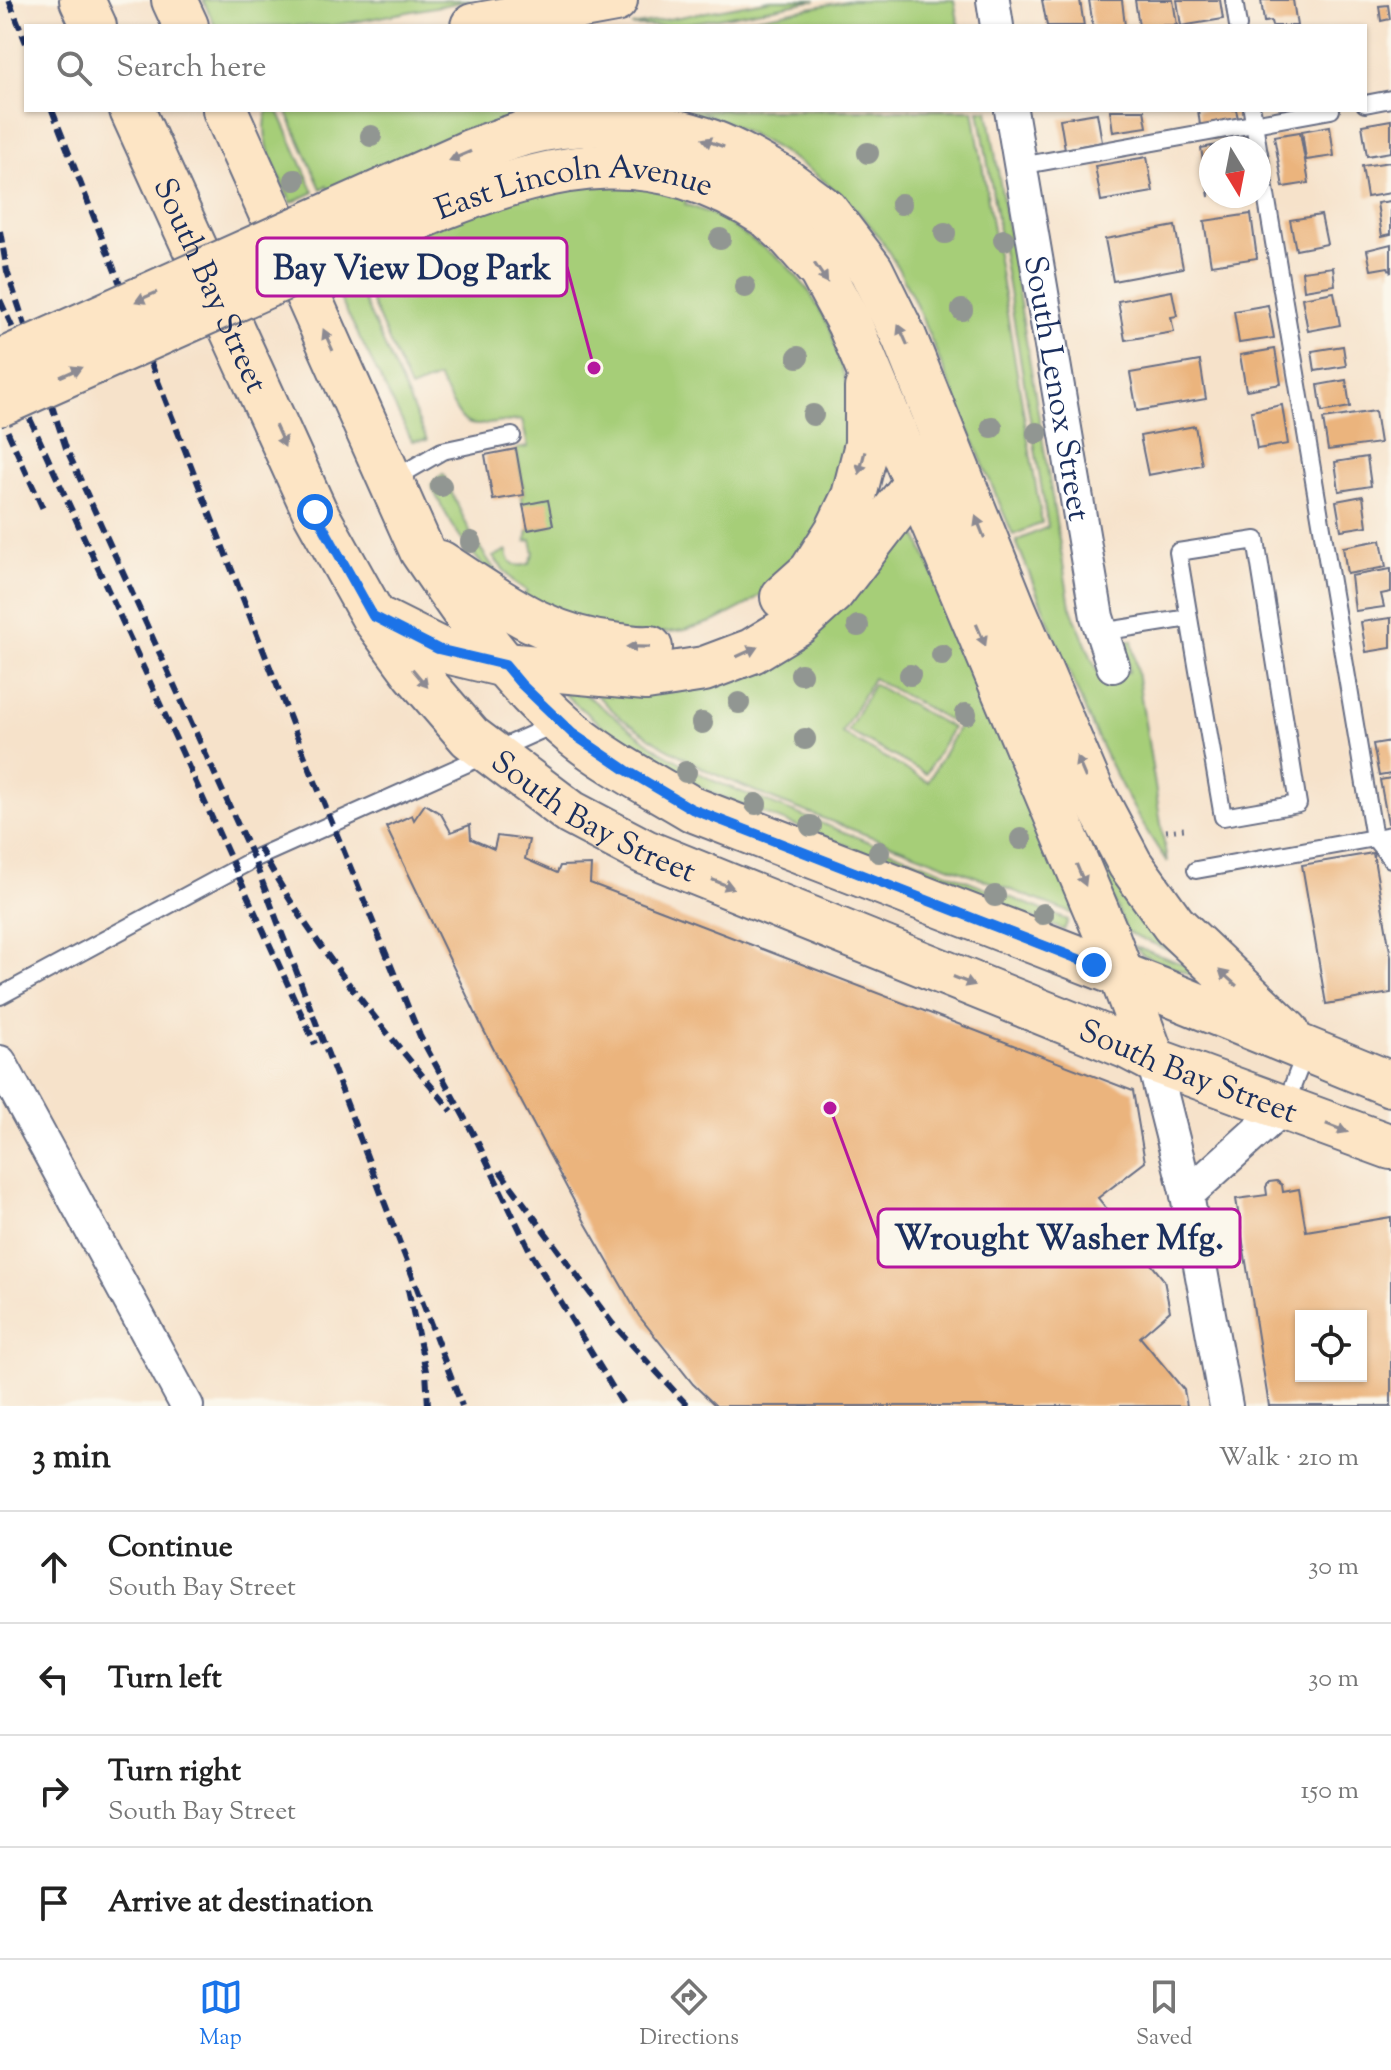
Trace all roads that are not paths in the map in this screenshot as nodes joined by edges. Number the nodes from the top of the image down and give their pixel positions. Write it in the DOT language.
graph roads {
  1 [pos="82,0"];
  2 [pos="174,0"];
  3 [pos="615,0"];
  4 [pos="993,0"];
  5 [pos="1234,0"];
  6 [pos="570,4"];
  7 [pos="93,24"];
  8 [pos="185,24"];
  9 [pos="482,24"];
  10 [pos="997,24"];
  11 [pos="1238,24"];
  12 [pos="1391,99"];
  13 [pos="1367,104"];
  14 [pos="133,112"];
  15 [pos="226,112"];
  16 [pos="1011,112"];
  17 [pos="1309,112"];
  18 [pos="1253,117"];
  19 [pos="1020,166"];
  20 [pos="775,198"];
  21 [pos="1269,208"];
  22 [pos="863,357"];
  23 [pos="0,362"];
  24 [pos="0,404"];
  25 [pos="932,408"];
  26 [pos="512,436"];
  27 [pos="391,480"];
  28 [pos="917,482"];
  29 [pos="422,551"];
  30 [pos="373,616"];
  31 [pos="1189,618"];
  32 [pos="1101,632"];
  33 [pos="505,665"];
  34 [pos="1113,666"];
  35 [pos="560,721"];
  36 [pos="489,752"];
  37 [pos="1383,837"];
  38 [pos="1391,859"];
  39 [pos="1196,870"];
  40 [pos="1123,976"];
  41 [pos="0,996"];
  42 [pos="1306,1050"];
  43 [pos="1153,1060"];
  44 [pos="0,1062"];
  45 [pos="1391,1084"];
  46 [pos="1284,1107"];
  47 [pos="1391,1147"];
  48 [pos="1187,1195"];
  49 [pos="187,1406"];
  50 [pos="1226,1406"];
  1 -- 7 [label="main road"];
  2 -- 8 [label="main road"];
  3 -- 6 [label="main road"];
  4 -- 10 [label="street"];
  5 -- 11 [label="lane"];
  6 -- 9 [label="main road"];
  12 -- 13 [label="lane"];
  14 -- 30 [label="main road, South Bay Street, one-way"];
  27 -- 15 [label="main road, South Bay Street, one-way"];
  16 -- 19 [label="street, South Lenox Street"];
  17 -- 18 [label="lane"];
  18 -- 19 [label="lane"];
  19 -- 32 [label="street, South Lenox Street"];
  20 -- 22 [label="main road, East Lincoln Avenue, one-way"];
  20 -- 23 [label="main road, East Lincoln Avenue, one-way, bridge"];
  24 -- 20 [label="main road, East Lincoln Avenue, one-way, bridge"];
  25 -- 20 [label="main road, East Lincoln Avenue, one-way"];
  21 -- 37 [label="lane"];
  22 -- 28 [label="main road, East Lincoln Avenue"];
  22 -- 29 [label="main road, one-way"];
  25 -- 28 [label="main road"];
  42 -- 25 [label="main road, East Lincoln Avenue, one-way"];
  26 -- 27 [label="lane"];
  27 -- 29 [label="main road, South Bay Street"];
  33 -- 28 [label="main road, one-way"];
  28 -- 40 [label="main road, East Lincoln Avenue, one-way"];
  29 -- 33 [label="main road, South Bay Street"];
  30 -- 33 [label="main road"];
  30 -- 36 [label="main road, South Bay Street, one-way"];
  31 -- 31 [label="lane"];
  31 -- 32 [label="lane"];
  32 -- 34 [label="street, South Lenox Street"];
  33 -- 35 [label="main road, South Bay Street"];
  35 -- 36 [label="lane"];
  35 -- 40 [label="main road, South Bay Street"];
  36 -- 41 [label="lane"];
  36 -- 43 [label="main road, South Bay Street, one-way"];
  37 -- 38 [label="lane"];
  37 -- 39 [label="lane"];
  40 -- 42 [label="main road, South Bay Street"];
  40 -- 43 [label="main road, East Lincoln Avenue"];
  42 -- 45 [label="main road, South Bay Street"];
  42 -- 46 [label="lane"];
  43 -- 46 [label="main road, South Bay Street"];
  43 -- 48 [label="street"];
  44 -- 49 [label="street"];
  46 -- 47 [label="main road, South Bay Street, one-way"];
  46 -- 48 [label="street"];
  48 -- 50 [label="street"];
}
